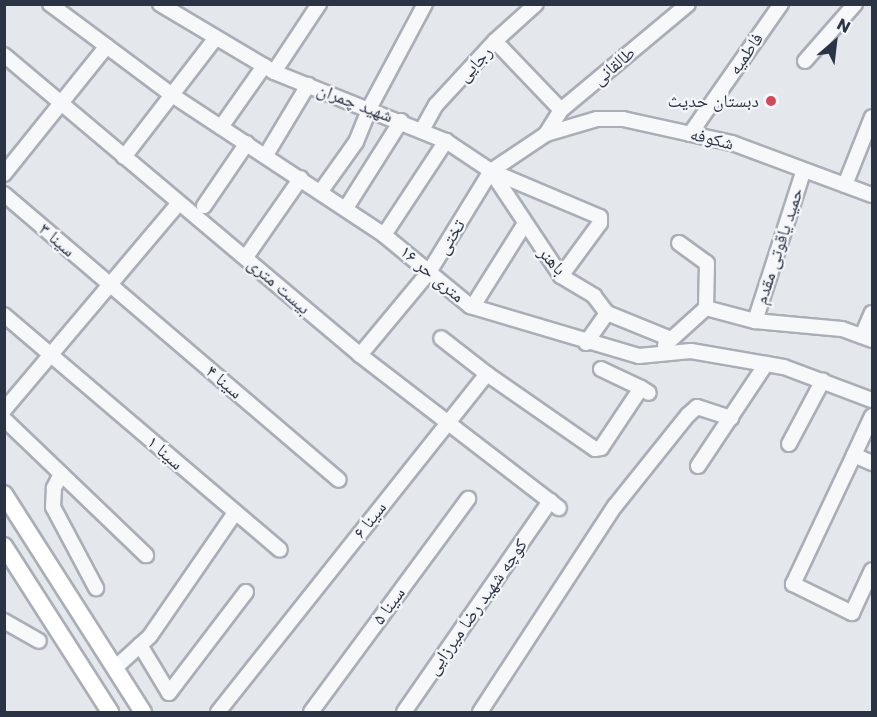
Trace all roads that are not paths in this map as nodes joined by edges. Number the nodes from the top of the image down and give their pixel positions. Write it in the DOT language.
graph roads {
  1 [pos="51,4"];
  2 [pos="160,4"];
  3 [pos="319,4"];
  4 [pos="425,4"];
  5 [pos="536,4"];
  6 [pos="688,4"];
  7 [pos="781,4"];
  8 [pos="855,4"];
  9 [pos="179,10"];
  10 [pos="214,40"];
  11 [pos="495,41"];
  12 [pos="107,46"];
  13 [pos="4,56"];
  14 [pos="805,61"];
  15 [pos="269,69"];
  16 [pos="308,86"];
  17 [pos="172,95"];
  18 [pos="62,104"];
  19 [pos="370,107"];
  20 [pos="561,110"];
  21 [pos="873,117"];
  22 [pos="401,121"];
  23 [pos="221,127"];
  24 [pos="422,130"];
  25 [pos="546,134"];
  26 [pos="690,134"];
  27 [pos="446,141"];
  28 [pos="247,143"];
  29 [pos="266,155"];
  30 [pos="124,157"];
  31 [pos="491,171"];
  32 [pos="803,172"];
  33 [pos="4,174"];
  34 [pos="301,178"];
  35 [pos="845,185"];
  36 [pos="321,191"];
  37 [pos="4,194"];
  38 [pos="873,195"];
  39 [pos="179,203"];
  40 [pos="204,206"];
  41 [pos="346,208"];
  42 [pos="524,225"];
  43 [pos="384,235"];
  44 [pos="679,243"];
  45 [pos="246,257"];
  46 [pos="429,272"];
  47 [pos="561,276"];
  48 [pos="110,285"];
  49 [pos="472,306"];
  50 [pos="706,308"];
  51 [pos="607,313"];
  52 [pos="873,313"];
  53 [pos="4,315"];
  54 [pos="755,321"];
  55 [pos="441,338"];
  56 [pos="867,338"];
  57 [pos="671,339"];
  58 [pos="586,342"];
  59 [pos="51,355"];
  60 [pos="360,355"];
  61 [pos="654,355"];
  62 [pos="766,364"];
  63 [pos="601,369"];
  64 [pos="487,374"];
  65 [pos="823,380"];
  66 [pos="873,400"];
  67 [pos="4,410"];
  68 [pos="873,416"];
  69 [pos="731,418"];
  70 [pos="4,419"];
  71 [pos="447,422"];
  72 [pos="789,444"];
  73 [pos="854,455"];
  74 [pos="873,464"];
  75 [pos="698,466"];
  76 [pos="61,474"];
  77 [pos="339,480"];
  78 [pos="4,494"];
  79 [pos="468,499"];
  80 [pos="555,505"];
  81 [pos="235,513"];
  82 [pos="4,546"];
  83 [pos="280,550"];
  84 [pos="146,555"];
  85 [pos="873,570"];
  86 [pos="96,588"];
  87 [pos="246,592"];
  88 [pos="867,594"];
  89 [pos="4,621"];
  90 [pos="39,641"];
  91 [pos="140,645"];
  92 [pos="115,668"];
  93 [pos="110,712"];
  94 [pos="143,712"];
  95 [pos="218,712"];
  96 [pos="311,712"];
  97 [pos="404,712"];
  98 [pos="480,712"];
  1 -- 12 [label="street, ۱۶ متری حر"];
  2 -- 9 [label="street, شهید چمران"];
  3 -- 15 [label="street"];
  4 -- 19 [label="street"];
  5 -- 11 [label="street, رجایی"];
  6 -- 20 [label="street, طالقانی"];
  7 -- 26 [label="street, فاطمیه"];
  8 -- 14 [label="street"];
  9 -- 10 [label="street, شهید چمران"];
  10 -- 15 [label="street, شهید چمران"];
  10 -- 17 [label="street"];
  11 -- 20 [label="street"];
  11 -- 24 [label="street, رجایی"];
  12 -- 17 [label="street, ۱۶ متری حر"];
  12 -- 18 [label="street"];
  13 -- 18 [label="street, بیست متری"];
  15 -- 16 [label="street, شهید چمران"];
  15 -- 23 [label="street"];
  16 -- 19 [label="street, شهید چمران"];
  16 -- 29 [label="street"];
  17 -- 23 [label="street, ۱۶ متری حر"];
  17 -- 30 [label="street"];
  18 -- 30 [label="street, بیست متری"];
  18 -- 33 [label="street"];
  19 -- 22 [label="street, شهید چمران"];
  19 -- 36 [label="street"];
  20 -- 25 [label="street, طالقانی"];
  21 -- 35 [label="street"];
  22 -- 24 [label="street, شهید چمران"];
  22 -- 41 [label="street"];
  23 -- 28 [label="street, ۱۶ متری حر"];
  24 -- 27 [label="street, شهید چمران"];
  25 -- 26 [label="street, شکوفه"];
  25 -- 31 [label="street"];
  26 -- 32 [label="street, شکوفه"];
  27 -- 31 [label="street, شهید چمران"];
  27 -- 43 [label="street"];
  28 -- 29 [label="street, ۱۶ متری حر"];
  28 -- 40 [label="street"];
  29 -- 34 [label="street, ۱۶ متری حر"];
  30 -- 39 [label="street, بیست متری"];
  31 -- 42 [label="street, باهنر"];
  31 -- 46 [label="street, تختی"];
  31 -- 47 [label="street"];
  32 -- 35 [label="street, شکوفه"];
  32 -- 54 [label="street, حمید یاقوتی مقدم"];
  34 -- 36 [label="street, ۱۶ متری حر"];
  34 -- 45 [label="street"];
  35 -- 38 [label="street, شکوفه"];
  36 -- 41 [label="street, ۱۶ متری حر"];
  37 -- 48 [label="street, سینا ۳"];
  39 -- 45 [label="street, بیست متری"];
  39 -- 48 [label="street"];
  41 -- 43 [label="street, ۱۶ متری حر"];
  42 -- 47 [label="street, باهنر"];
  42 -- 49 [label="street"];
  43 -- 46 [label="street, ۱۶ متری حر"];
  44 -- 50 [label="street"];
  45 -- 60 [label="street, بیست متری"];
  46 -- 49 [label="street, ۱۶ متری حر"];
  46 -- 60 [label="street, تختی"];
  47 -- 51 [label="street, باهنر"];
  48 -- 59 [label="street"];
  48 -- 77 [label="street, سینا ۴"];
  49 -- 58 [label="street, ۱۶ متری حر"];
  50 -- 54 [label="street"];
  50 -- 57 [label="street"];
  51 -- 57 [label="street, باهنر"];
  51 -- 58 [label="street"];
  52 -- 56 [label="street"];
  53 -- 59 [label="street, ۱ سینا"];
  54 -- 56 [label="street"];
  55 -- 64 [label="street"];
  57 -- 61 [label="street"];
  58 -- 61 [label="street, ۱۶ متری حر"];
  59 -- 67 [label="street"];
  59 -- 81 [label="street, ۱ سینا"];
  60 -- 71 [label="street, بیست متری"];
  61 -- 62 [label="street, ۱۶ متری حر"];
  62 -- 65 [label="street, ۱۶ متری حر"];
  62 -- 69 [label="street"];
  63 -- 64 [label="street"];
  64 -- 71 [label="street, سینا ۶"];
  65 -- 66 [label="street, ۱۶ متری حر"];
  65 -- 72 [label="street"];
  68 -- 73 [label="street"];
  69 -- 75 [label="street"];
  69 -- 98 [label="street"];
  70 -- 76 [label="street"];
  71 -- 80 [label="street, بیست متری"];
  71 -- 95 [label="street, سینا ۶"];
  73 -- 74 [label="street"];
  73 -- 88 [label="street"];
  76 -- 84 [label="street"];
  76 -- 86 [label="street"];
  78 -- 92 [label="main road"];
  79 -- 96 [label="street, سینا ۵"];
  80 -- 97 [label="street, کوچه شهید رضا میرزایی"];
  81 -- 83 [label="street, ۱ سینا"];
  81 -- 91 [label="street"];
  82 -- 93 [label="main road"];
  85 -- 88 [label="street"];
  87 -- 91 [label="street"];
  89 -- 90 [label="street"];
  91 -- 92 [label="street"];
  92 -- 94 [label="main road"];
}
